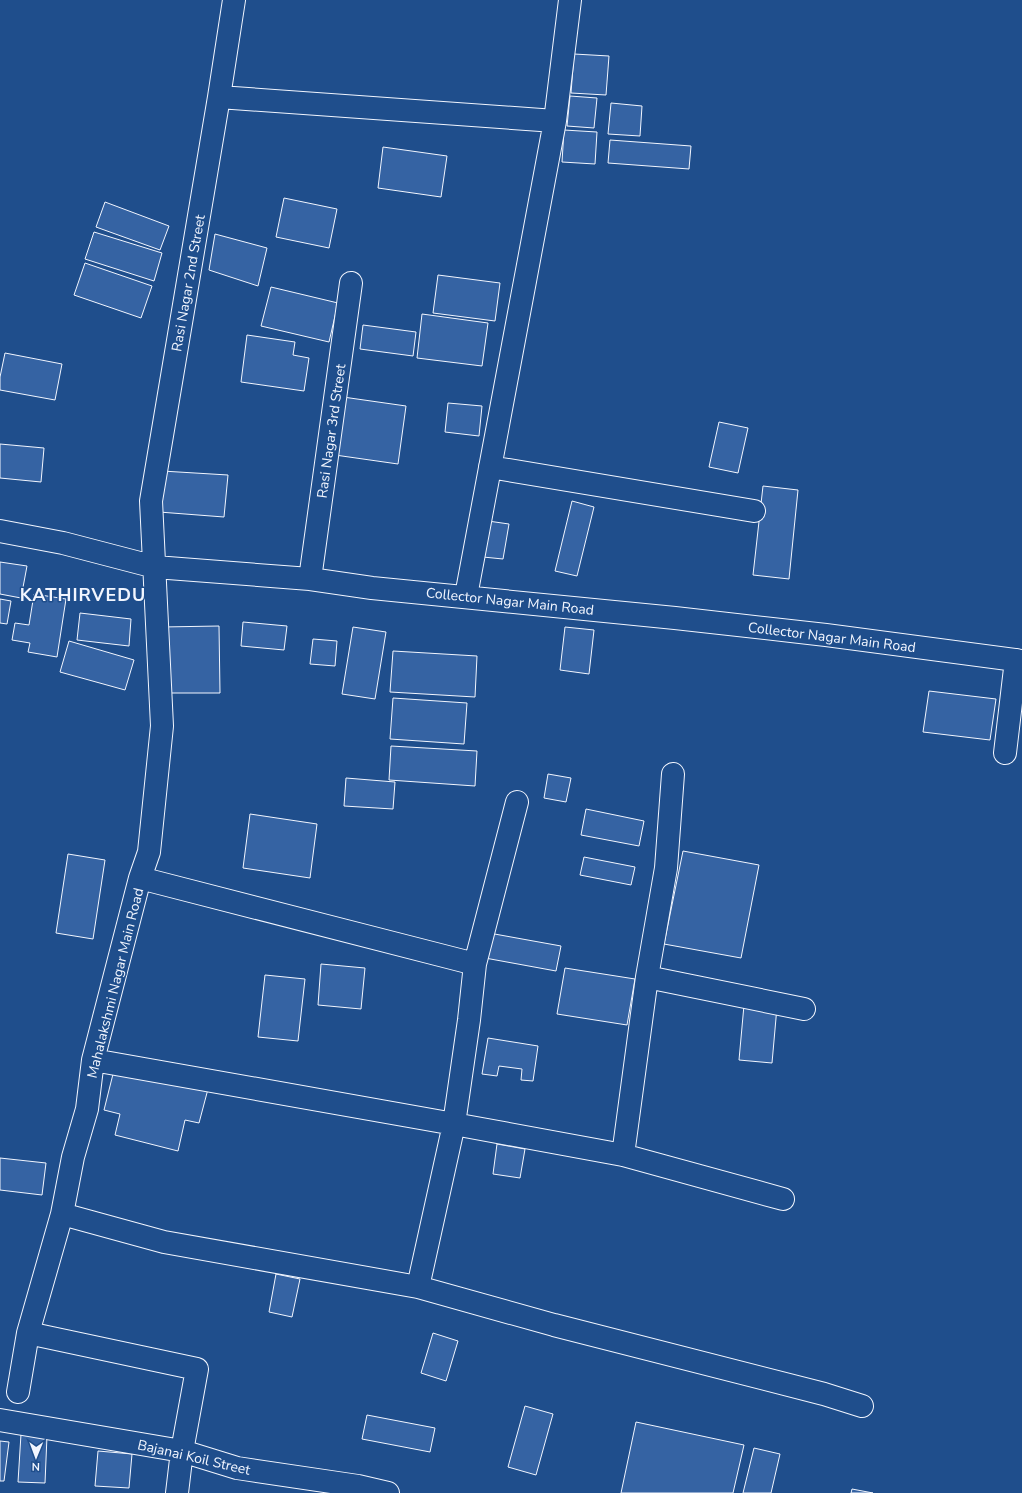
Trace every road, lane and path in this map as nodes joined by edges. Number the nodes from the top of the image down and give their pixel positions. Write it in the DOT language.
graph roads {
  1 [pos="234,0"];
  2 [pos="570,0"];
  3 [pos="219,97"];
  4 [pos="555,121"];
  5 [pos="351,282"];
  6 [pos="490,467"];
  7 [pos="754,511"];
  8 [pos="0,531"];
  9 [pos="154,567"];
  10 [pos="310,579"];
  11 [pos="466,596"];
  12 [pos="1019,661"];
  13 [pos="1005,753"];
  14 [pos="673,774"];
  15 [pos="517,802"];
  16 [pos="140,878"];
  17 [pos="475,964"];
  18 [pos="647,977"];
  19 [pos="804,1009"];
  20 [pos="93,1060"];
  21 [pos="454,1124"];
  22 [pos="623,1156"];
  23 [pos="784,1199"];
  24 [pos="62,1214"];
  25 [pos="418,1287"];
  26 [pos="28,1333"];
  27 [pos="18,1392"];
  28 [pos="862,1406"];
  29 [pos="0,1420"];
  30 [pos="182,1451"];
  31 [pos="357,1490"];
  32 [pos="177,1493"];
  33 [pos="388,1493"];
  1 -- 3 [label="street, Rasi Nagar 2nd Street"];
  2 -- 4 [label="street"];
  3 -- 4 [label="street"];
  3 -- 9 [label="street, Rasi Nagar 2nd Street"];
  4 -- 6 [label="street"];
  5 -- 10 [label="street, Rasi Nagar 3rd Street"];
  6 -- 7 [label="street"];
  6 -- 11 [label="street"];
  8 -- 9 [label="street, Collector Nagar Main Road"];
  9 -- 10 [label="street, Collector Nagar Main Road"];
  9 -- 16 [label="street, Mahalakshmi Nagar Main Road"];
  10 -- 11 [label="street, Collector Nagar Main Road"];
  11 -- 12 [label="street, Collector Nagar Main Road"];
  12 -- 13 [label="street"];
  14 -- 18 [label="street"];
  15 -- 17 [label="street"];
  16 -- 17 [label="street"];
  16 -- 20 [label="street, Mahalakshmi Nagar Main Road"];
  17 -- 21 [label="street"];
  18 -- 19 [label="street"];
  18 -- 22 [label="street"];
  20 -- 21 [label="street"];
  20 -- 24 [label="street, Mahalakshmi Nagar Main Road"];
  21 -- 22 [label="street"];
  21 -- 25 [label="street"];
  22 -- 23 [label="street"];
  24 -- 25 [label="street"];
  24 -- 26 [label="street, Mahalakshmi Nagar Main Road"];
  25 -- 28 [label="street"];
  26 -- 27 [label="street, Mahalakshmi Nagar Main Road"];
  26 -- 30 [label="street"];
  29 -- 30 [label="street, Bajanai Koil Street"];
  30 -- 31 [label="street, Bajanai Koil Street"];
  30 -- 32 [label="street"];
  31 -- 33 [label="street, Bajanai Koil Street"];
}
